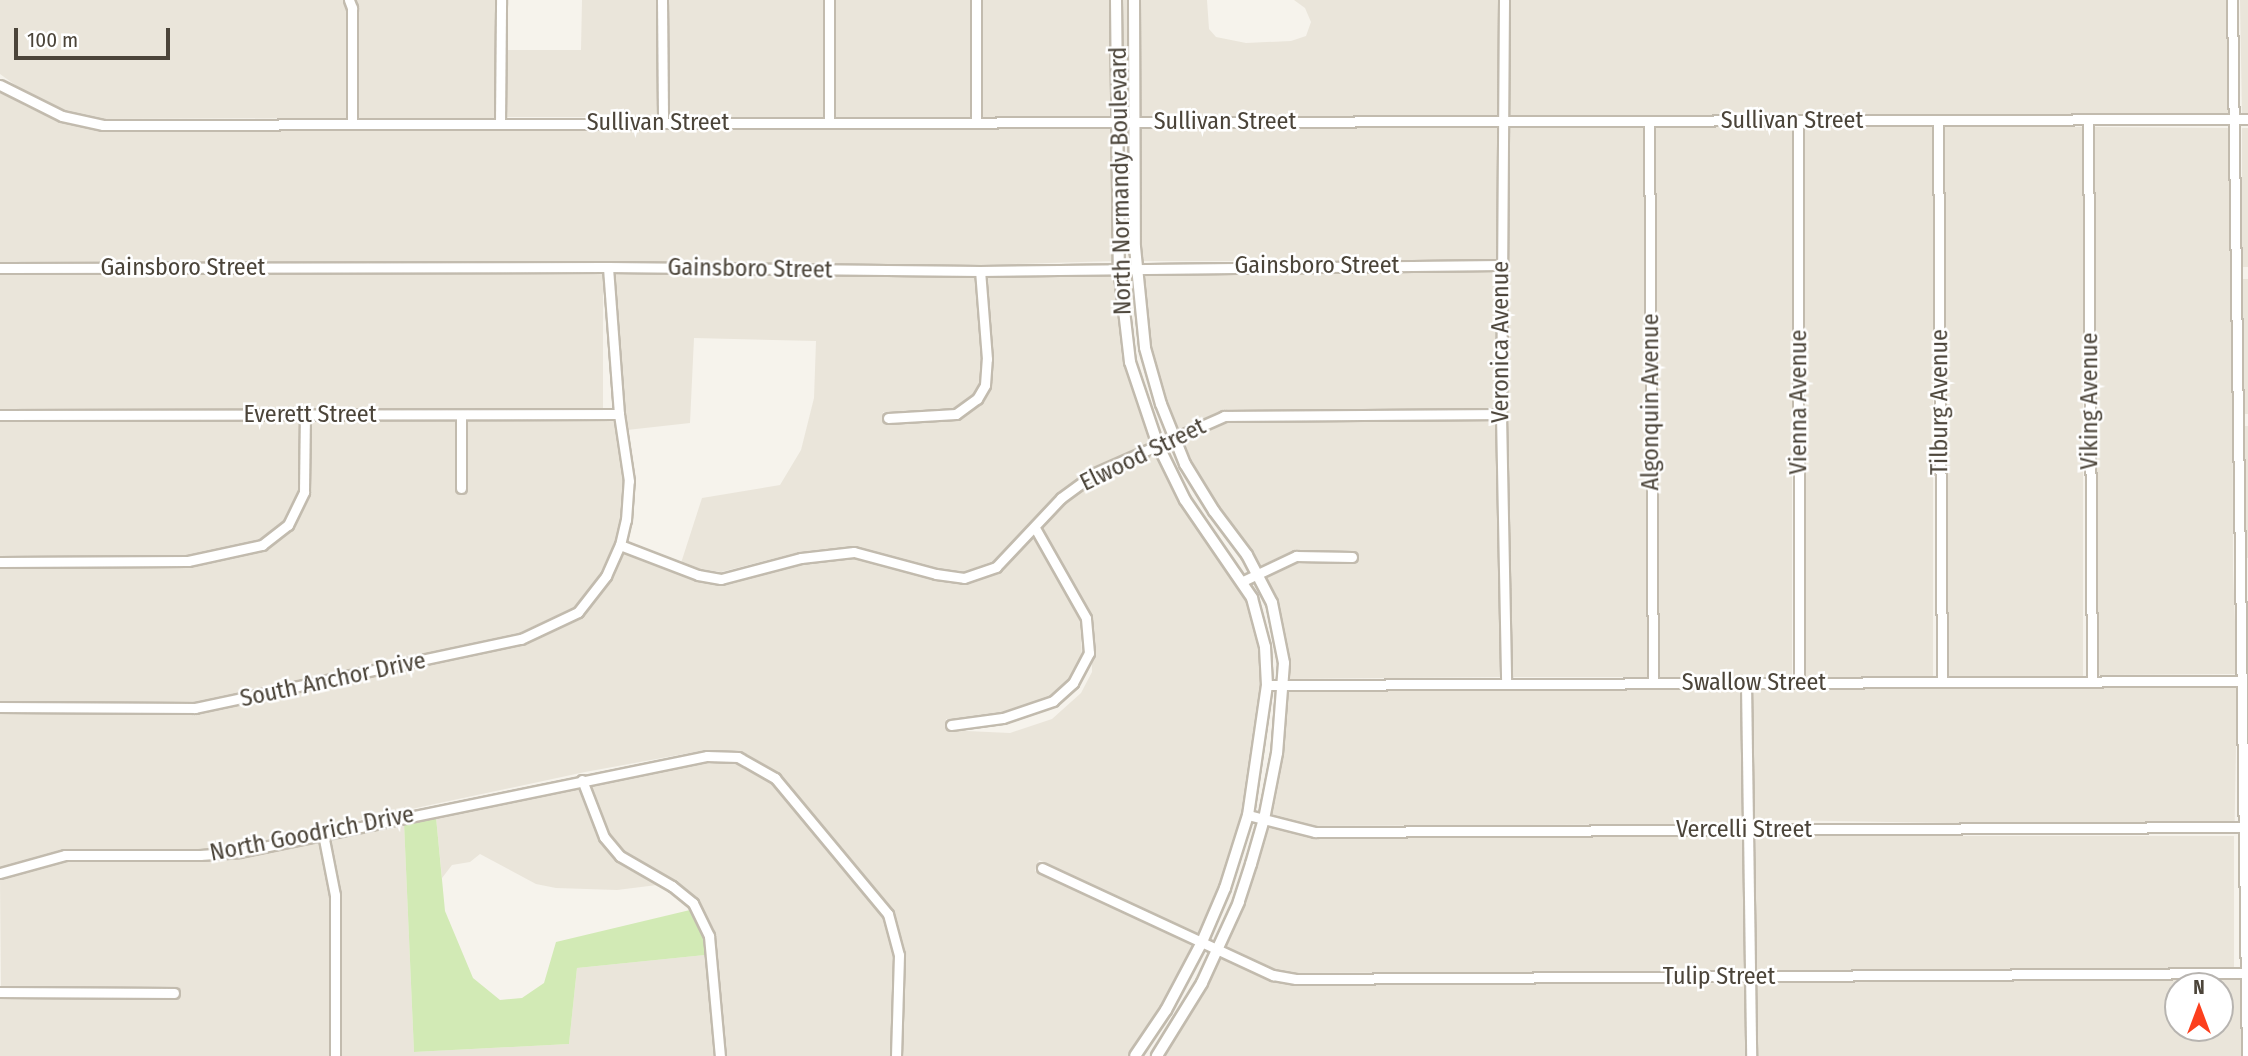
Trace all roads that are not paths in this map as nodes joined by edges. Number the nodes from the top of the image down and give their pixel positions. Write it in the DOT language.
graph roads {
  1 [pos="349,0"];
  2 [pos="501,0"];
  3 [pos="662,0"];
  4 [pos="829,0"];
  5 [pos="976,0"];
  6 [pos="1116,0"];
  7 [pos="1134,0"];
  8 [pos="1504,0"];
  9 [pos="2232,0"];
  10 [pos="0,85"];
  11 [pos="2248,118"];
  12 [pos="2234,119"];
  13 [pos="1798,121"];
  14 [pos="1938,121"];
  15 [pos="2088,121"];
  16 [pos="1118,122"];
  17 [pos="1135,122"];
  18 [pos="1503,122"];
  19 [pos="1649,122"];
  20 [pos="500,123"];
  21 [pos="663,123"];
  22 [pos="829,123"];
  23 [pos="976,123"];
  24 [pos="352,124"];
  25 [pos="1501,265"];
  26 [pos="1119,267"];
  27 [pos="1136,267"];
  28 [pos="0,268"];
  29 [pos="608,268"];
  30 [pos="980,271"];
  31 [pos="2237,273"];
  32 [pos="2248,273"];
  33 [pos="619,414"];
  34 [pos="1501,414"];
  35 [pos="0,415"];
  36 [pos="305,415"];
  37 [pos="461,415"];
  38 [pos="888,418"];
  39 [pos="2243,420"];
  40 [pos="1173,438"];
  41 [pos="1158,445"];
  42 [pos="461,488"];
  43 [pos="1035,528"];
  44 [pos="620,545"];
  45 [pos="2244,556"];
  46 [pos="1352,557"];
  47 [pos="0,562"];
  48 [pos="1257,574"];
  49 [pos="1243,581"];
  50 [pos="2242,681"];
  51 [pos="1746,682"];
  52 [pos="1799,682"];
  53 [pos="1942,682"];
  54 [pos="2092,682"];
  55 [pos="1506,683"];
  56 [pos="1653,683"];
  57 [pos="1267,685"];
  58 [pos="1284,685"];
  59 [pos="0,707"];
  60 [pos="951,725"];
  61 [pos="582,780"];
  62 [pos="1248,816"];
  63 [pos="1264,820"];
  64 [pos="2243,827"];
  65 [pos="1751,830"];
  66 [pos="323,834"];
  67 [pos="1042,868"];
  68 [pos="0,873"];
  69 [pos="1202,942"];
  70 [pos="1218,949"];
  71 [pos="2245,973"];
  72 [pos="1750,976"];
  73 [pos="0,992"];
  74 [pos="174,993"];
  75 [pos="335,1056"];
  76 [pos="720,1056"];
  77 [pos="895,1056"];
  78 [pos="1135,1056"];
  79 [pos="1157,1056"];
  80 [pos="1751,1056"];
  81 [pos="2247,1056"];
  1 -- 24 [label="street"];
  2 -- 20 [label="street"];
  3 -- 21 [label="street"];
  4 -- 22 [label="street"];
  5 -- 23 [label="street"];
  6 -- 16 [label="street, North Normandy Boulevard"];
  7 -- 17 [label="street, North Normandy Boulevard"];
  8 -- 18 [label="street, Veronica Avenue"];
  9 -- 12 [label="street"];
  10 -- 24 [label="street, Sullivan Street"];
  11 -- 12 [label="street, Sullivan Street"];
  12 -- 15 [label="street, Sullivan Street"];
  12 -- 31 [label="street"];
  13 -- 14 [label="street, Sullivan Street"];
  13 -- 19 [label="street, Sullivan Street"];
  13 -- 52 [label="street, Vienna Avenue"];
  14 -- 15 [label="street, Sullivan Street"];
  14 -- 53 [label="street, Tilburg Avenue"];
  15 -- 54 [label="street, Viking Avenue"];
  16 -- 17 [label="street, Sullivan Street"];
  16 -- 23 [label="street, Sullivan Street"];
  16 -- 26 [label="street, North Normandy Boulevard"];
  17 -- 18 [label="street, Sullivan Street"];
  17 -- 27 [label="street, North Normandy Boulevard"];
  18 -- 19 [label="street, Sullivan Street"];
  18 -- 25 [label="street, Veronica Avenue"];
  19 -- 56 [label="street, Algonquin Avenue"];
  20 -- 21 [label="street, Sullivan Street"];
  20 -- 24 [label="street, Sullivan Street"];
  21 -- 22 [label="street, Sullivan Street"];
  22 -- 23 [label="street, Sullivan Street"];
  25 -- 27 [label="street, Gainsboro Street"];
  25 -- 34 [label="street, Veronica Avenue"];
  26 -- 27 [label="street, Gainsboro Street"];
  26 -- 30 [label="street, Gainsboro Street"];
  26 -- 41 [label="street, North Normandy Boulevard"];
  27 -- 40 [label="street, North Normandy Boulevard"];
  28 -- 29 [label="street, Gainsboro Street"];
  29 -- 30 [label="street, Gainsboro Street"];
  29 -- 33 [label="street, South Anchor Drive"];
  30 -- 38 [label="street"];
  31 -- 32 [label="street"];
  31 -- 39 [label="street"];
  33 -- 37 [label="street, Everett Street"];
  33 -- 44 [label="street, South Anchor Drive"];
  34 -- 40 [label="street, Elwood Street"];
  34 -- 55 [label="street, Veronica Avenue"];
  35 -- 36 [label="street, Everett Street"];
  36 -- 37 [label="street, Everett Street"];
  36 -- 47 [label="street"];
  37 -- 42 [label="street"];
  39 -- 45 [label="street"];
  40 -- 41 [label="street, Elwood Street"];
  40 -- 48 [label="street, North Normandy Boulevard"];
  41 -- 43 [label="street, Elwood Street"];
  41 -- 49 [label="street, North Normandy Boulevard"];
  43 -- 44 [label="street, Elwood Street"];
  43 -- 60 [label="street"];
  44 -- 59 [label="street, South Anchor Drive"];
  45 -- 50 [label="street"];
  46 -- 48 [label="street"];
  48 -- 49 [label="street"];
  48 -- 58 [label="street, North Normandy Boulevard"];
  49 -- 57 [label="street, North Normandy Boulevard"];
  50 -- 54 [label="street, Swallow Street"];
  50 -- 64 [label="street"];
  51 -- 52 [label="street, Swallow Street"];
  51 -- 56 [label="street, Swallow Street"];
  51 -- 65 [label="street"];
  52 -- 53 [label="street, Swallow Street"];
  53 -- 54 [label="street, Swallow Street"];
  55 -- 56 [label="street, Swallow Street"];
  55 -- 58 [label="street, Swallow Street"];
  57 -- 58 [label="street, Swallow Street"];
  57 -- 62 [label="street, North Normandy Boulevard"];
  58 -- 63 [label="street, North Normandy Boulevard"];
  61 -- 66 [label="street, North Goodrich Drive"];
  61 -- 76 [label="street"];
  61 -- 77 [label="street, North Goodrich Drive"];
  62 -- 63 [label="street, Vercelli Street"];
  62 -- 69 [label="street, North Normandy Boulevard"];
  63 -- 65 [label="street, Vercelli Street"];
  63 -- 70 [label="street, North Normandy Boulevard"];
  64 -- 65 [label="street, Vercelli Street"];
  64 -- 71 [label="street"];
  65 -- 72 [label="street"];
  66 -- 68 [label="street, North Goodrich Drive"];
  66 -- 75 [label="street"];
  67 -- 69 [label="street, Tulip Street"];
  69 -- 70 [label="street, Tulip Street"];
  69 -- 78 [label="street, North Normandy Boulevard"];
  70 -- 72 [label="street, Tulip Street"];
  70 -- 79 [label="street, North Normandy Boulevard"];
  71 -- 72 [label="street, Tulip Street"];
  71 -- 81 [label="street"];
  72 -- 80 [label="street"];
  73 -- 74 [label="street"];
}
